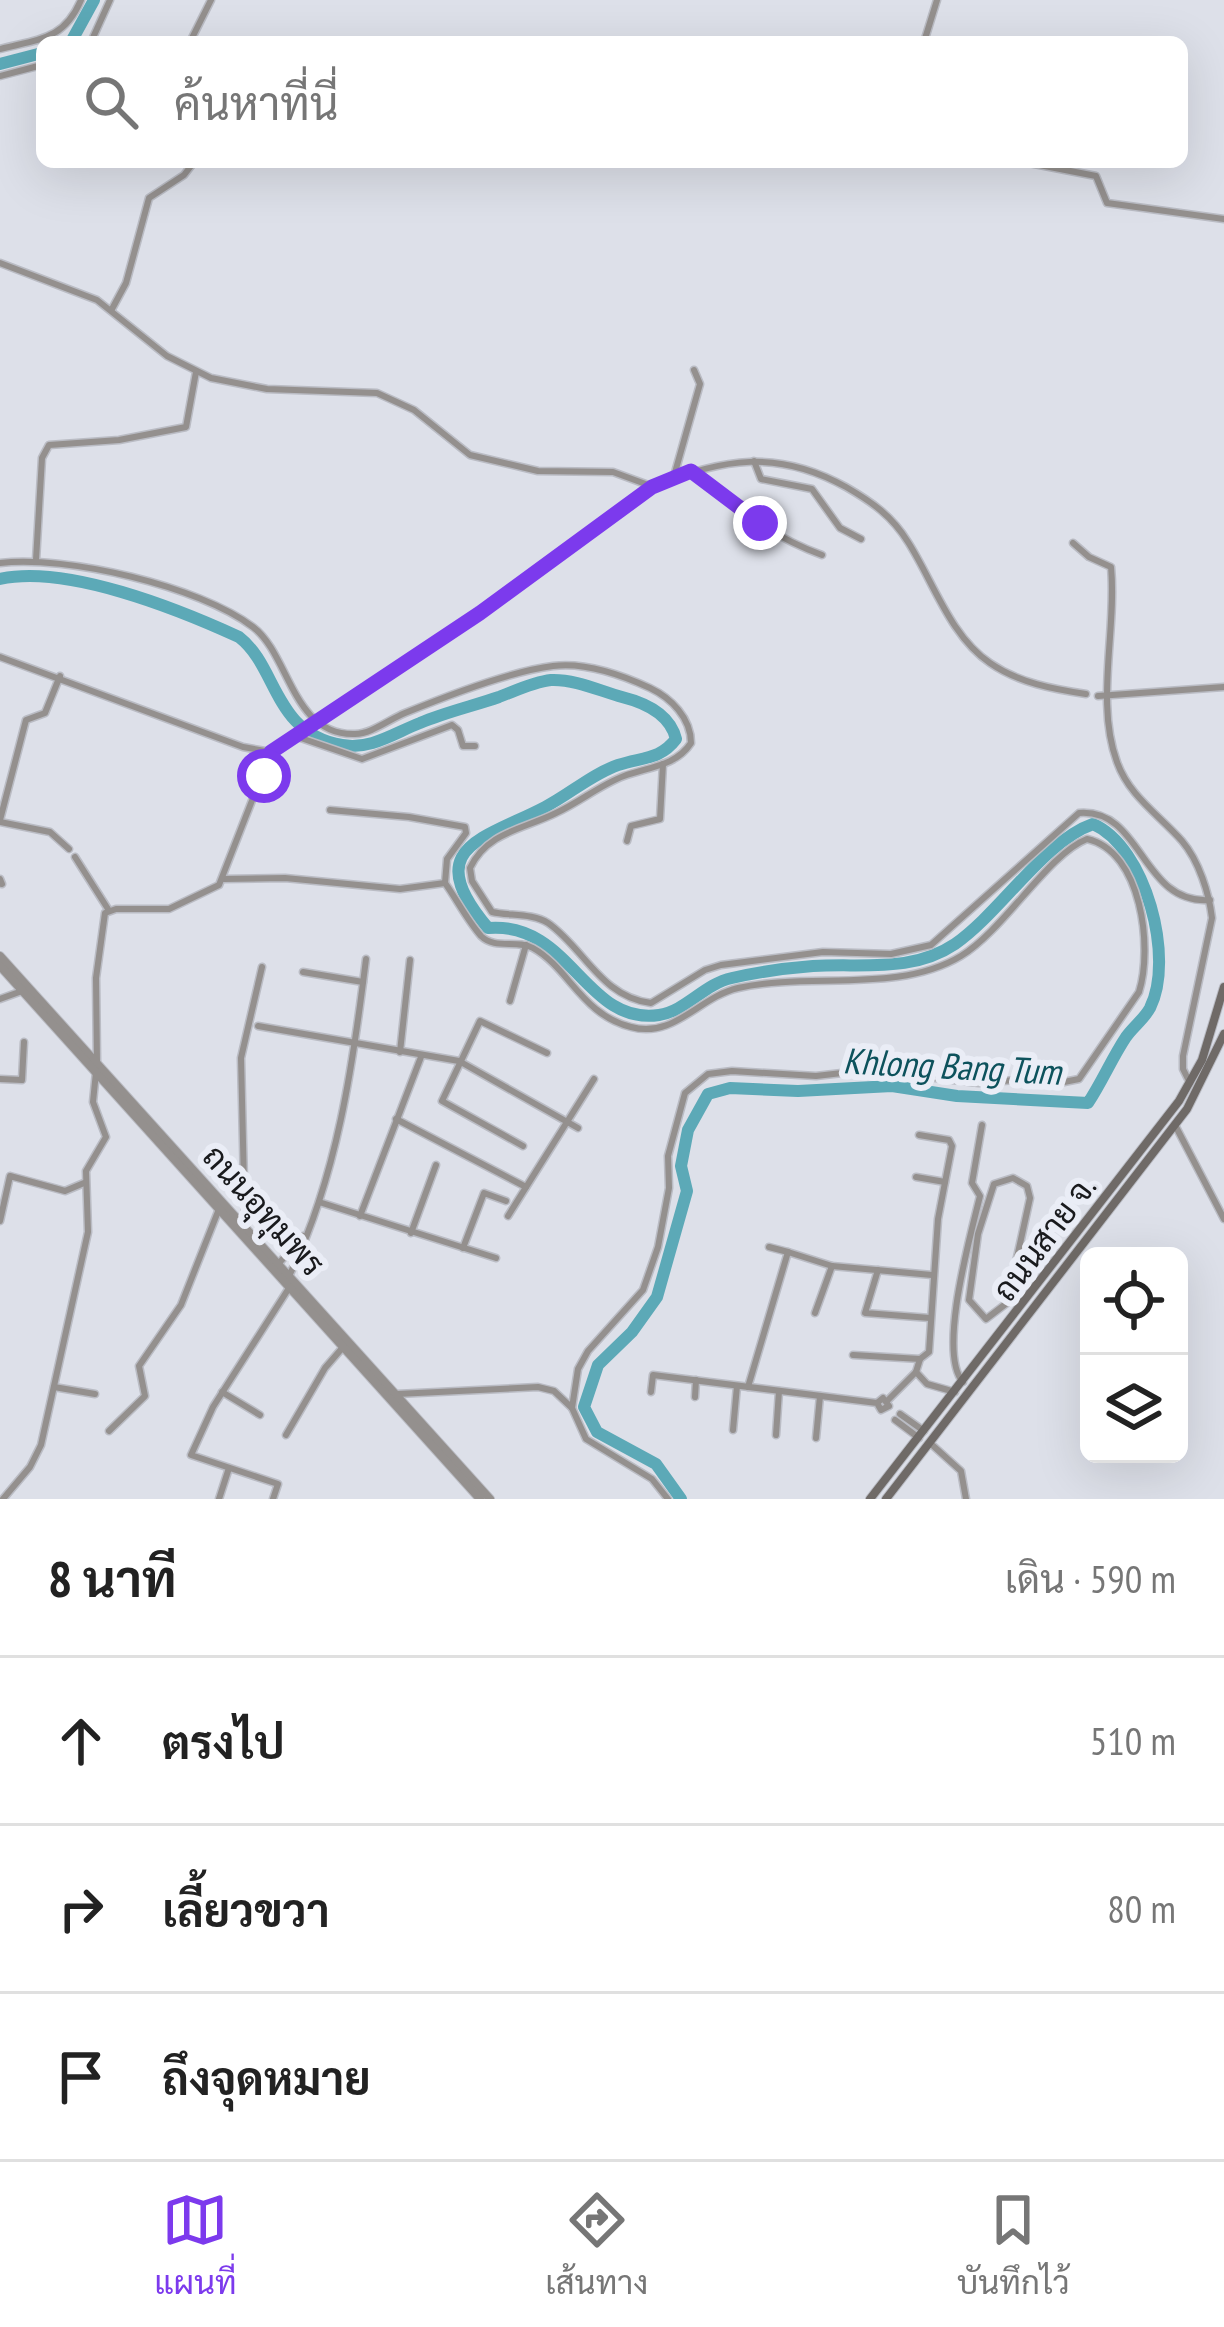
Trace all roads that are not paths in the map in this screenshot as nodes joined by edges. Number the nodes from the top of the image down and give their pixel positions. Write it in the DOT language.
graph roads {
  1 [pos="82,0"];
  2 [pos="110,0"];
  3 [pos="211,0"];
  4 [pos="937,0"];
  5 [pos="44,36"];
  6 [pos="94,36"];
  7 [pos="193,36"];
  8 [pos="926,36"];
  9 [pos="36,38"];
  10 [pos="0,49"];
  11 [pos="36,67"];
  12 [pos="0,76"];
  13 [pos="189,168"];
  14 [pos="1055,168"];
  15 [pos="1224,219"];
  16 [pos="3,266"];
  17 [pos="0,279"];
  18 [pos="112,309"];
  19 [pos="694,370"];
  20 [pos="196,372"];
  21 [pos="754,460"];
  22 [pos="691,471"];
  23 [pos="673,477"];
  24 [pos="652,487"];
  25 [pos="861,539"];
  26 [pos="1073,543"];
  27 [pos="822,555"];
  28 [pos="36,560"];
  29 [pos="0,563"];
  30 [pos="0,657"];
  31 [pos="60,676"];
  32 [pos="1224,687"];
  33 [pos="1086,694"];
  34 [pos="1098,696"];
  35 [pos="1108,697"];
  36 [pos="314,722"];
  37 [pos="297,734"];
  38 [pos="475,746"];
  39 [pos="271,752"];
  40 [pos="663,764"];
  41 [pos="330,810"];
  42 [pos="0,821"];
  43 [pos="627,842"];
  44 [pos="224,879"];
  45 [pos="445,884"];
  46 [pos="1210,900"];
  47 [pos="108,910"];
  48 [pos="526,945"];
  49 [pos="0,956"];
  50 [pos="366,958"];
  51 [pos="410,960"];
  52 [pos="0,966"];
  53 [pos="262,968"];
  54 [pos="303,972"];
  55 [pos="363,982"];
  56 [pos="1224,987"];
  57 [pos="22,991"];
  58 [pos="0,999"];
  59 [pos="510,1001"];
  60 [pos="258,1026"];
  61 [pos="1224,1034"];
  62 [pos="24,1042"];
  63 [pos="356,1045"];
  64 [pos="400,1053"];
  65 [pos="547,1053"];
  66 [pos="421,1057"];
  67 [pos="459,1061"];
  68 [pos="96,1067"];
  69 [pos="0,1078"];
  70 [pos="594,1079"];
  71 [pos="1190,1083"];
  72 [pos="396,1119"];
  73 [pos="567,1122"];
  74 [pos="982,1125"];
  75 [pos="1175,1125"];
  76 [pos="578,1128"];
  77 [pos="920,1135"];
  78 [pos="523,1146"];
  79 [pos="436,1165"];
  80 [pos="916,1177"];
  81 [pos="945,1183"];
  82 [pos="84,1184"];
  83 [pos="526,1187"];
  84 [pos="506,1201"];
  85 [pos="319,1202"];
  86 [pos="219,1209"];
  87 [pos="360,1216"];
  88 [pos="508,1216"];
  89 [pos="1224,1220"];
  90 [pos="0,1221"];
  91 [pos="245,1226"];
  92 [pos="411,1233"];
  93 [pos="305,1234"];
  94 [pos="769,1247"];
  95 [pos="463,1249"];
  96 [pos="788,1252"];
  97 [pos="496,1258"];
  98 [pos="280,1262"];
  99 [pos="832,1266"];
  100 [pos="878,1270"];
  101 [pos="290,1274"];
  102 [pos="932,1275"];
  103 [pos="290,1287"];
  104 [pos="1007,1303"];
  105 [pos="1018,1312"];
  106 [pos="815,1313"];
  107 [pos="931,1318"];
  108 [pos="344,1346"];
  109 [pos="854,1355"];
  110 [pos="920,1359"];
  111 [pos="916,1372"];
  112 [pos="696,1380"];
  113 [pos="963,1382"];
  114 [pos="737,1386"];
  115 [pos="54,1387"];
  116 [pos="748,1387"];
  117 [pos="779,1391"];
  118 [pos="651,1392"];
  119 [pos="955,1392"];
  120 [pos="222,1393"];
  121 [pos="94,1394"];
  122 [pos="396,1394"];
  123 [pos="820,1396"];
  124 [pos="695,1397"];
  125 [pos="572,1408"];
  126 [pos="889,1410"];
  127 [pos="260,1415"];
  128 [pos="733,1430"];
  129 [pos="109,1431"];
  130 [pos="922,1434"];
  131 [pos="286,1435"];
  132 [pos="776,1435"];
  133 [pos="816,1438"];
  134 [pos="930,1443"];
  135 [pos="229,1468"];
  136 [pos="3,1499"];
  137 [pos="219,1499"];
  138 [pos="272,1499"];
  139 [pos="480,1499"];
  140 [pos="490,1499"];
  141 [pos="668,1499"];
  142 [pos="870,1499"];
  143 [pos="886,1499"];
  144 [pos="966,1499"];
  1 -- 5 [label="street"];
  2 -- 6 [label="street"];
  3 -- 7 [label="street"];
  4 -- 8 [label="street"];
  9 -- 10 [label="street"];
  11 -- 12 [label="street"];
  13 -- 18 [label="street"];
  14 -- 15 [label="street"];
  16 -- 17 [label="street"];
  16 -- 18 [label="street"];
  18 -- 20 [label="street"];
  19 -- 23 [label="street"];
  20 -- 24 [label="street"];
  20 -- 28 [label="street"];
  21 -- 22 [label="street"];
  21 -- 25 [label="street"];
  21 -- 33 [label="street"];
  22 -- 23 [label="street"];
  22 -- 27 [label="street"];
  23 -- 24 [label="street"];
  24 -- 36 [label="street"];
  26 -- 35 [label="street"];
  28 -- 29 [label="street"];
  28 -- 36 [label="street"];
  30 -- 31 [label="street"];
  31 -- 39 [label="street"];
  31 -- 42 [label="street"];
  32 -- 35 [label="street"];
  34 -- 35 [label="street"];
  35 -- 46 [label="street"];
  36 -- 37 [label="street"];
  36 -- 40 [label="street"];
  37 -- 38 [label="street"];
  37 -- 39 [label="street"];
  39 -- 44 [label="street"];
  40 -- 43 [label="street"];
  40 -- 46 [label="street"];
  41 -- 45 [label="street"];
  42 -- 47 [label="street"];
  44 -- 45 [label="street"];
  44 -- 47 [label="street"];
  45 -- 48 [label="street"];
  46 -- 71 [label="street"];
  47 -- 68 [label="street"];
  48 -- 59 [label="street"];
  48 -- 125 [label="street"];
  49 -- 68 [label="street, ถนนอุทุมพร"];
  50 -- 55 [label="street"];
  51 -- 64 [label="street"];
  52 -- 57 [label="street, ถนนอุทุมพร"];
  53 -- 91 [label="street"];
  54 -- 55 [label="street"];
  55 -- 63 [label="street"];
  56 -- 71 [label="main road, ถนนสาย จ."];
  57 -- 58 [label="street"];
  57 -- 68 [label="street, ถนนอุทุมพร"];
  60 -- 63 [label="street"];
  61 -- 75 [label="main road, ถนนสาย จ."];
  62 -- 69 [label="street"];
  63 -- 64 [label="street"];
  63 -- 85 [label="street"];
  64 -- 66 [label="street"];
  65 -- 67 [label="street"];
  66 -- 67 [label="street"];
  66 -- 72 [label="street"];
  67 -- 73 [label="street"];
  67 -- 78 [label="street"];
  68 -- 82 [label="street"];
  68 -- 86 [label="street, ถนนอุทุมพร"];
  68 -- 91 [label="street, ถนนอุทุมพร"];
  70 -- 73 [label="street"];
  71 -- 105 [label="main road, ถนนสาย จ."];
  72 -- 83 [label="street"];
  72 -- 87 [label="street"];
  73 -- 76 [label="street"];
  73 -- 83 [label="street"];
  74 -- 113 [label="street"];
  75 -- 89 [label="street"];
  75 -- 134 [label="main road, ถนนสาย จ."];
  77 -- 81 [label="street"];
  79 -- 92 [label="street"];
  80 -- 81 [label="street"];
  81 -- 102 [label="street"];
  82 -- 90 [label="street"];
  82 -- 115 [label="street"];
  83 -- 88 [label="street"];
  84 -- 95 [label="street"];
  85 -- 87 [label="street"];
  85 -- 93 [label="street"];
  86 -- 103 [label="street, ถนนอุทุมพร"];
  86 -- 129 [label="street"];
  87 -- 92 [label="street"];
  91 -- 98 [label="street, ถนนอุทุมพร"];
  92 -- 95 [label="street"];
  93 -- 98 [label="street"];
  93 -- 101 [label="street"];
  94 -- 96 [label="street"];
  95 -- 97 [label="street"];
  96 -- 99 [label="street"];
  96 -- 116 [label="street"];
  98 -- 101 [label="street, ถนนอุทุมพร"];
  99 -- 100 [label="street"];
  99 -- 106 [label="street"];
  100 -- 102 [label="street"];
  100 -- 107 [label="street"];
  101 -- 122 [label="street, ถนนอุทุมพร"];
  102 -- 107 [label="street"];
  103 -- 108 [label="street, ถนนอุทุมพร"];
  103 -- 120 [label="street"];
  104 -- 104 [label="street"];
  104 -- 105 [label="street"];
  105 -- 113 [label="main road, ถนนสาย จ."];
  107 -- 110 [label="street"];
  108 -- 131 [label="street"];
  108 -- 139 [label="street, ถนนอุทุมพร"];
  109 -- 110 [label="street"];
  110 -- 111 [label="street"];
  111 -- 119 [label="street"];
  111 -- 126 [label="street"];
  112 -- 114 [label="street"];
  112 -- 118 [label="street"];
  112 -- 124 [label="street"];
  113 -- 119 [label="main road, ถนนสาย จ."];
  114 -- 116 [label="street"];
  114 -- 128 [label="street"];
  115 -- 121 [label="street"];
  115 -- 136 [label="street"];
  116 -- 117 [label="street"];
  117 -- 123 [label="street"];
  117 -- 132 [label="street"];
  119 -- 130 [label="main road, ถนนสาย จ."];
  120 -- 127 [label="street"];
  120 -- 135 [label="street"];
  122 -- 125 [label="street"];
  122 -- 140 [label="street, ถนนอุทุมพร"];
  123 -- 126 [label="street"];
  123 -- 133 [label="street"];
  125 -- 141 [label="street"];
  126 -- 130 [label="street"];
  130 -- 142 [label="main road, ถนนสาย จ."];
  134 -- 143 [label="main road, ถนนสาย จ."];
  134 -- 144 [label="street"];
  135 -- 137 [label="street"];
  135 -- 138 [label="street"];
}
